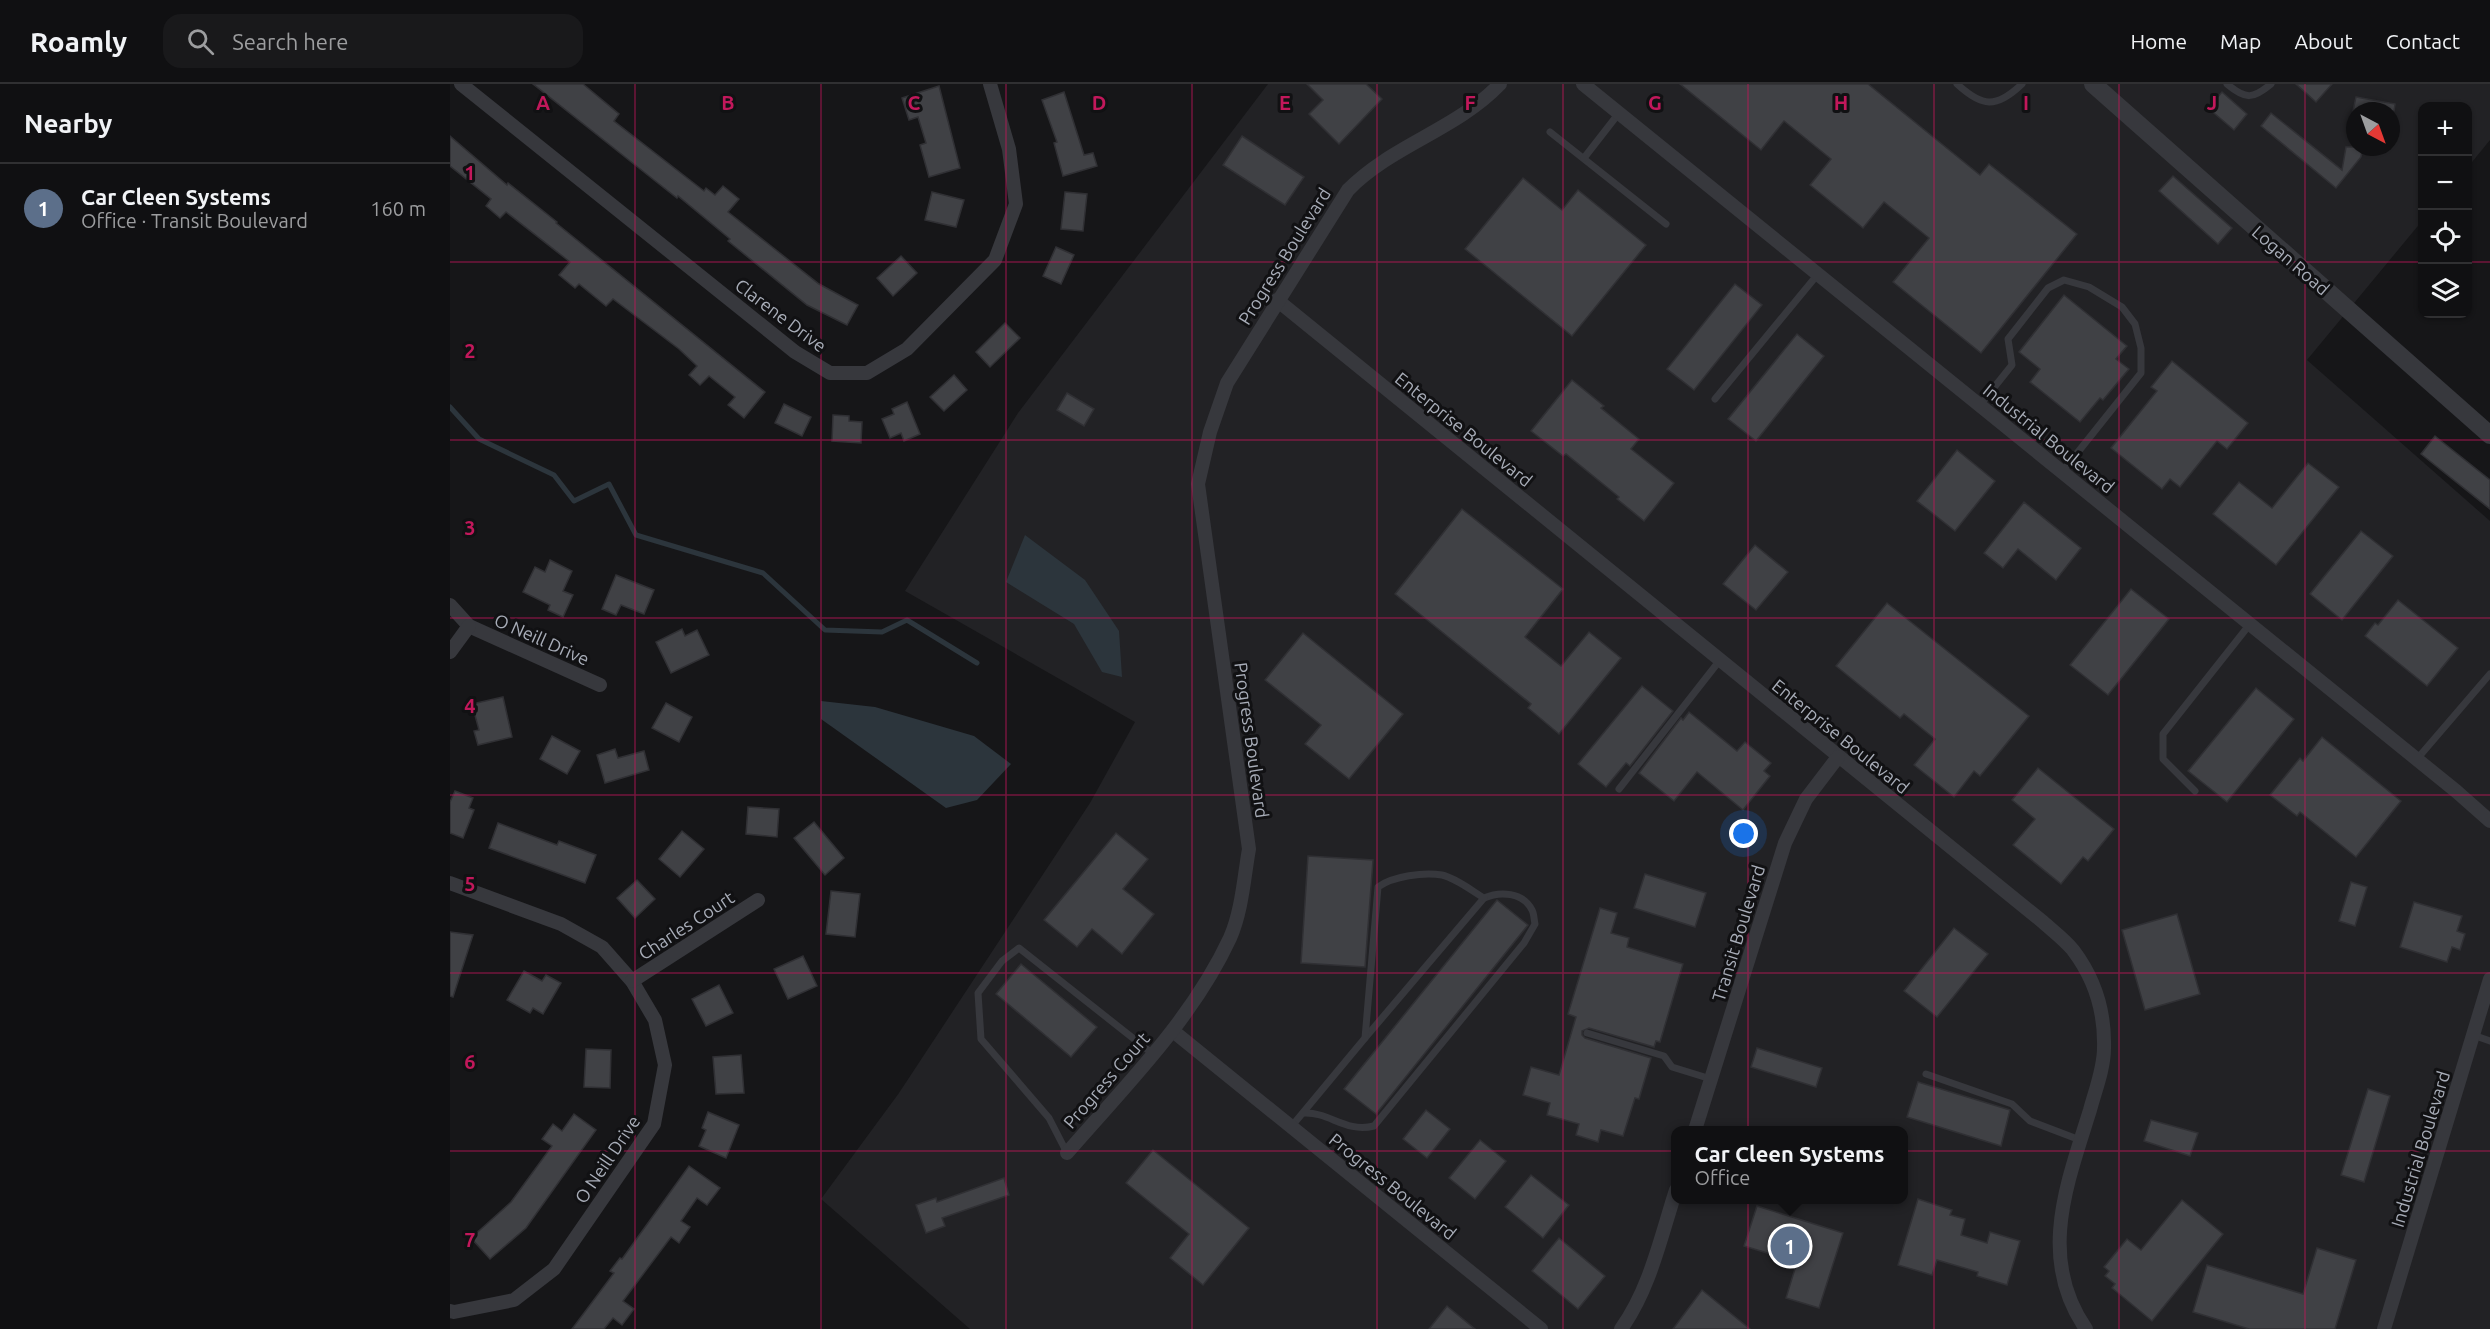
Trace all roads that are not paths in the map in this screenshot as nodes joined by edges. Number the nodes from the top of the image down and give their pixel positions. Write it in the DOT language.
graph roads {
  1 [pos="461,84"];
  2 [pos="990,84"];
  3 [pos="1500,84"];
  4 [pos="1583,84"];
  5 [pos="1957,84"];
  6 [pos="2022,84"];
  7 [pos="2093,84"];
  8 [pos="2227,84"];
  9 [pos="2271,84"];
  10 [pos="1619,113"];
  11 [pos="1550,132"];
  12 [pos="1584,158"];
  13 [pos="1666,224"];
  14 [pos="1818,274"];
  15 [pos="1277,300"];
  16 [pos="1715,399"];
  17 [pos="1980,405"];
  18 [pos="2490,435"];
  19 [pos="2062,472"];
  20 [pos="450,605"];
  21 [pos="2250,624"];
  22 [pos="469,626"];
  23 [pos="450,652"];
  24 [pos="1720,660"];
  25 [pos="2490,674"];
  26 [pos="600,685"];
  27 [pos="1838,757"];
  28 [pos="2417,759"];
  29 [pos="1619,789"];
  30 [pos="2195,791"];
  31 [pos="2490,821"];
  32 [pos="450,883"];
  33 [pos="1484,898"];
  34 [pos="758,900"];
  35 [pos="2490,979"];
  36 [pos="633,981"];
  37 [pos="1173,1031"];
  38 [pos="1587,1033"];
  39 [pos="2473,1035"];
  40 [pos="1365,1038"];
  41 [pos="2490,1041"];
  42 [pos="1153,1054"];
  43 [pos="1926,1074"];
  44 [pos="1711,1079"];
  45 [pos="1304,1113"];
  46 [pos="1697,1126"];
  47 [pos="1292,1127"];
  48 [pos="2080,1140"];
  49 [pos="1067,1153"];
  50 [pos="1672,1204"];
  51 [pos="450,1311"];
  52 [pos="1541,1329"];
  53 [pos="1621,1329"];
  54 [pos="2086,1329"];
  55 [pos="2384,1329"];
  1 -- 2 [label="street, Clarene Drive"];
  3 -- 15 [label="street, Progress Boulevard"];
  4 -- 10 [label="street, Industrial Boulevard"];
  5 -- 6 [label="lane"];
  7 -- 18 [label="street, Logan Road"];
  8 -- 9 [label="lane"];
  10 -- 12 [label="lane"];
  10 -- 14 [label="street, Industrial Boulevard"];
  11 -- 12 [label="lane"];
  12 -- 13 [label="lane"];
  14 -- 16 [label="lane"];
  14 -- 17 [label="street, Industrial Boulevard"];
  15 -- 24 [label="street, Enterprise Boulevard"];
  15 -- 37 [label="street, Progress Boulevard"];
  17 -- 19 [label="street, Industrial Boulevard"];
  17 -- 19 [label="lane"];
  19 -- 21 [label="street, Industrial Boulevard"];
  20 -- 22 [label="street, O Neill Drive"];
  21 -- 28 [label="street, Industrial Boulevard"];
  21 -- 30 [label="lane"];
  22 -- 23 [label="street, O Neill Drive"];
  22 -- 26 [label="street, O Neill Drive"];
  24 -- 27 [label="street, Enterprise Boulevard"];
  24 -- 29 [label="lane"];
  25 -- 28 [label="lane"];
  27 -- 44 [label="street, Transit Boulevard"];
  27 -- 48 [label="street, Enterprise Boulevard"];
  28 -- 31 [label="street, Industrial Boulevard"];
  32 -- 36 [label="street, O Neill Drive"];
  33 -- 40 [label="lane"];
  33 -- 40 [label="lane"];
  33 -- 45 [label="lane"];
  34 -- 36 [label="street, Charles Court"];
  35 -- 39 [label="street, Industrial Boulevard"];
  36 -- 51 [label="street, O Neill Drive"];
  37 -- 42 [label="street, Progress Court"];
  37 -- 47 [label="street, Progress Boulevard"];
  38 -- 44 [label="lane"];
  39 -- 41 [label="lane"];
  39 -- 55 [label="street, Industrial Boulevard"];
  40 -- 45 [label="lane"];
  42 -- 49 [label="street, Progress Court"];
  42 -- 49 [label="lane"];
  43 -- 48 [label="lane"];
  44 -- 46 [label="street, Transit Boulevard"];
  45 -- 47 [label="lane"];
  47 -- 52 [label="street, Progress Boulevard"];
  48 -- 54 [label="street, Enterprise Boulevard"];
  50 -- 53 [label="street"];
}
